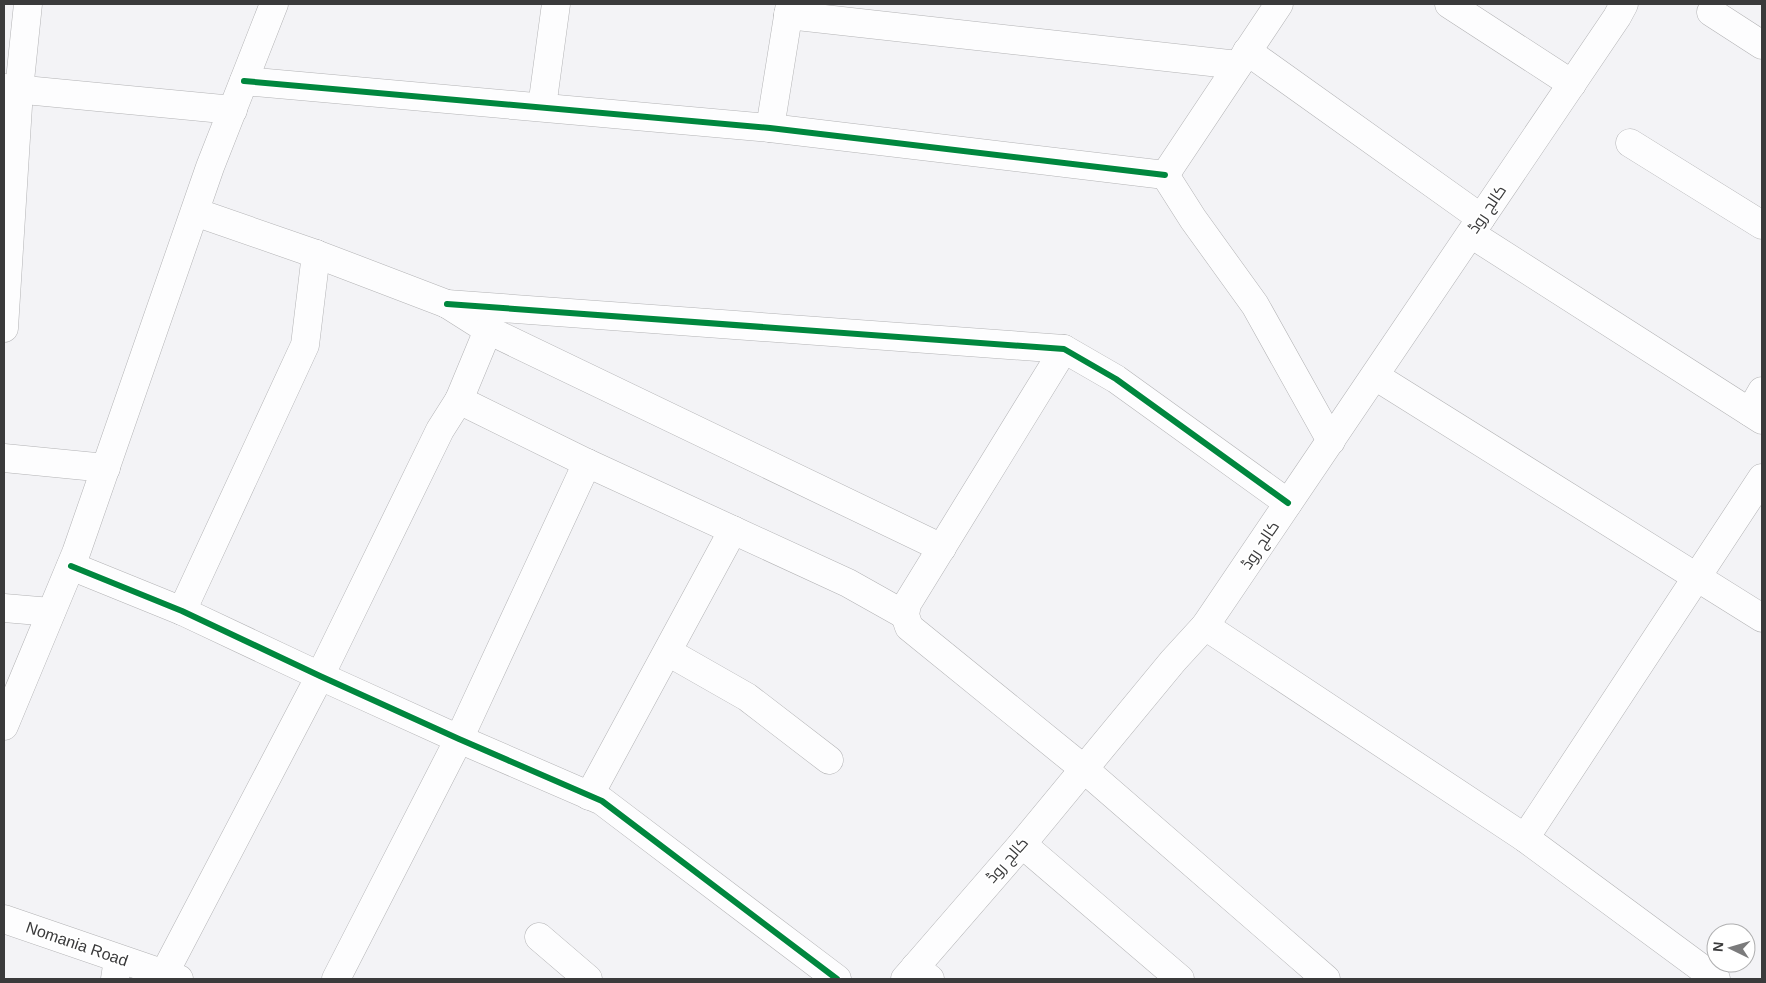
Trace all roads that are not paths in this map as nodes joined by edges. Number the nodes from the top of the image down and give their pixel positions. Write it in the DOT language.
graph roads {
  1 [pos="28,4"];
  2 [pos="274,4"];
  3 [pos="556,4"];
  4 [pos="1279,4"];
  5 [pos="1449,4"];
  6 [pos="1624,4"];
  7 [pos="789,10"];
  8 [pos="1711,12"];
  9 [pos="1762,44"];
  10 [pos="1243,58"];
  11 [pos="244,81"];
  12 [pos="1572,84"];
  13 [pos="11,89"];
  14 [pos="542,107"];
  15 [pos="233,110"];
  16 [pos="770,128"];
  17 [pos="1630,143"];
  18 [pos="1165,175"];
  19 [pos="195,212"];
  20 [pos="1762,225"];
  21 [pos="1476,226"];
  22 [pos="6,247"];
  23 [pos="316,254"];
  24 [pos="447,304"];
  25 [pos="4,328"];
  26 [pos="488,330"];
  27 [pos="1064,349"];
  28 [pos="1375,376"];
  29 [pos="459,400"];
  30 [pos="1758,408"];
  31 [pos="1331,441"];
  32 [pos="4,458"];
  33 [pos="587,463"];
  34 [pos="106,468"];
  35 [pos="1762,478"];
  36 [pos="1288,503"];
  37 [pos="733,530"];
  38 [pos="942,548"];
  39 [pos="71,566"];
  40 [pos="1697,577"];
  41 [pos="4,608"];
  42 [pos="182,611"];
  43 [pos="51,612"];
  44 [pos="905,615"];
  45 [pos="1762,618"];
  46 [pos="1205,626"];
  47 [pos="668,652"];
  48 [pos="320,676"];
  49 [pos="4,726"];
  50 [pos="459,739"];
  51 [pos="829,760"];
  52 [pos="1084,769"];
  53 [pos="589,796"];
  54 [pos="1525,838"];
  55 [pos="1022,844"];
  56 [pos="4,919"];
  57 [pos="539,937"];
  58 [pos="116,969"];
  59 [pos="917,975"];
  60 [pos="171,976"];
  61 [pos="336,979"];
  62 [pos="588,979"];
  63 [pos="837,979"];
  64 [pos="1180,979"];
  65 [pos="1326,979"];
  66 [pos="1716,979"];
  1 -- 13 [label="street"];
  2 -- 11 [label="street"];
  3 -- 14 [label="street"];
  4 -- 10 [label="street"];
  5 -- 12 [label="street"];
  6 -- 12 [label="street, کالج روڈ"];
  7 -- 10 [label="street"];
  7 -- 16 [label="street"];
  8 -- 9 [label="street"];
  10 -- 18 [label="street"];
  10 -- 21 [label="street"];
  11 -- 14 [label="street"];
  11 -- 15 [label="street"];
  12 -- 21 [label="street, کالج روڈ"];
  13 -- 15 [label="street"];
  13 -- 22 [label="street"];
  14 -- 16 [label="street"];
  15 -- 19 [label="street"];
  16 -- 18 [label="street"];
  17 -- 20 [label="street"];
  18 -- 31 [label="street"];
  19 -- 23 [label="street"];
  19 -- 34 [label="street"];
  21 -- 28 [label="street, کالج روڈ"];
  21 -- 30 [label="street"];
  22 -- 25 [label="street"];
  23 -- 24 [label="street"];
  23 -- 42 [label="street"];
  24 -- 26 [label="street"];
  24 -- 27 [label="street"];
  26 -- 29 [label="street"];
  26 -- 38 [label="street"];
  27 -- 36 [label="street"];
  27 -- 38 [label="street"];
  28 -- 31 [label="street, کالج روڈ"];
  28 -- 40 [label="street"];
  29 -- 33 [label="street"];
  29 -- 48 [label="street"];
  31 -- 36 [label="street, کالج روڈ"];
  32 -- 34 [label="street"];
  33 -- 37 [label="street"];
  33 -- 50 [label="street"];
  34 -- 39 [label="street"];
  35 -- 40 [label="street"];
  36 -- 46 [label="street, کالج روڈ"];
  37 -- 44 [label="street"];
  37 -- 47 [label="street"];
  38 -- 44 [label="street"];
  39 -- 42 [label="street"];
  39 -- 43 [label="street"];
  40 -- 45 [label="street"];
  40 -- 54 [label="street"];
  41 -- 43 [label="street"];
  42 -- 48 [label="street"];
  43 -- 49 [label="street"];
  44 -- 52 [label="street"];
  46 -- 52 [label="street, کالج روڈ"];
  46 -- 54 [label="street"];
  47 -- 51 [label="street"];
  47 -- 53 [label="street"];
  48 -- 50 [label="street"];
  48 -- 60 [label="street"];
  50 -- 53 [label="street"];
  50 -- 61 [label="street"];
  52 -- 55 [label="street, کالج روڈ"];
  52 -- 65 [label="street"];
  53 -- 63 [label="street"];
  54 -- 66 [label="street"];
  55 -- 59 [label="street, کالج روڈ"];
  55 -- 64 [label="street"];
  56 -- 58 [label="street, Nomania Road"];
  57 -- 62 [label="street"];
  58 -- 60 [label="street, Nomania Road"];
}
